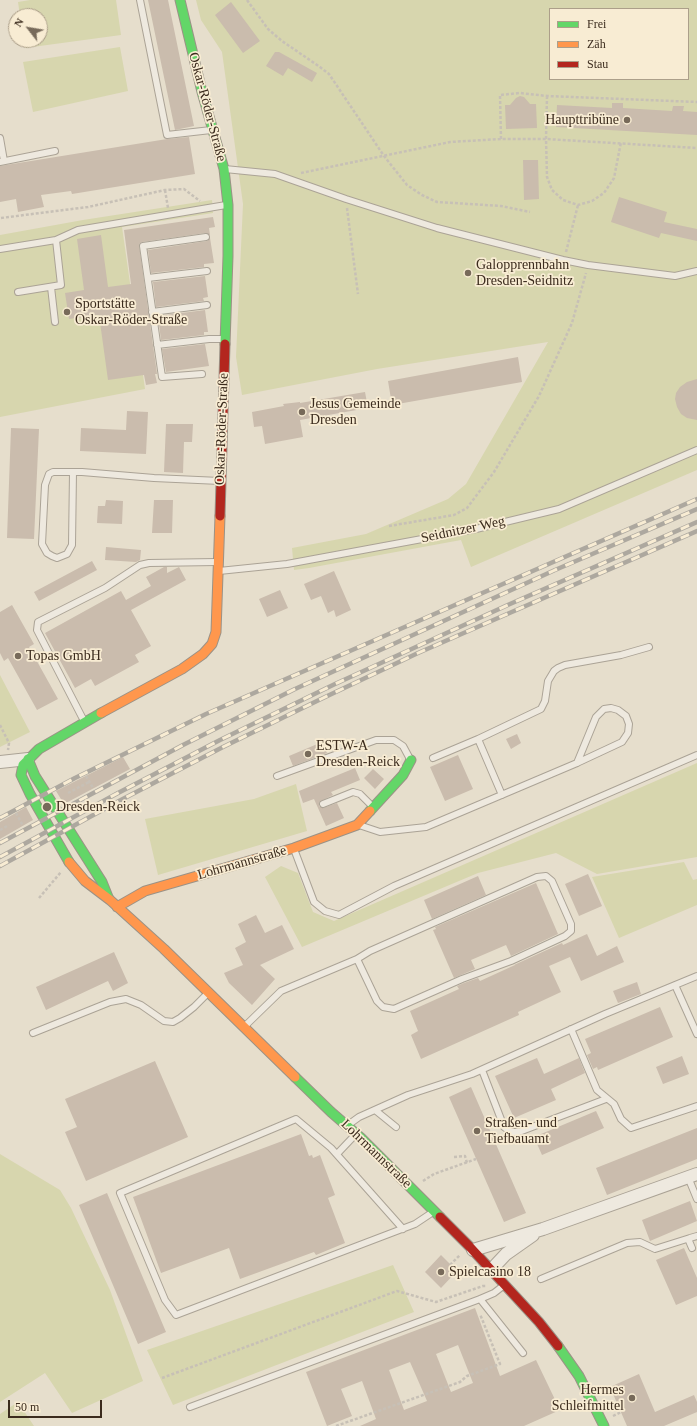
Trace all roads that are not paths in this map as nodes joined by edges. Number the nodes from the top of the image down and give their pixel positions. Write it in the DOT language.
graph roads {
  1 [pos="140,0"];
  2 [pos="180,0"];
  3 [pos="212,130"];
  4 [pos="0,138"];
  5 [pos="55,151"];
  6 [pos="2,161"];
  7 [pos="224,169"];
  8 [pos="228,205"];
  9 [pos="206,237"];
  10 [pos="56,240"];
  11 [pos="0,249"];
  12 [pos="207,271"];
  13 [pos="697,272"];
  14 [pos="148,278"];
  15 [pos="51,288"];
  16 [pos="18,292"];
  17 [pos="207,305"];
  18 [pos="152,312"];
  19 [pos="55,322"];
  20 [pos="226,339"];
  21 [pos="157,345"];
  22 [pos="202,374"];
  23 [pos="697,450"];
  24 [pos="73,472"];
  25 [pos="220,481"];
  26 [pos="218,566"];
  27 [pos="649,647"];
  28 [pos="85,722"];
  29 [pos="478,739"];
  30 [pos="697,755"];
  31 [pos="433,758"];
  32 [pos="28,759"];
  33 [pos="411,760"];
  34 [pos="0,762"];
  35 [pos="577,763"];
  36 [pos="277,776"];
  37 [pos="502,795"];
  38 [pos="323,804"];
  39 [pos="373,808"];
  40 [pos="357,825"];
  41 [pos="294,848"];
  42 [pos="110,900"];
  43 [pos="117,907"];
  44 [pos="357,960"];
  45 [pos="697,976"];
  46 [pos="675,985"];
  47 [pos="209,992"];
  48 [pos="244,1026"];
  49 [pos="571,1029"];
  50 [pos="33,1034"];
  51 [pos="697,1034"];
  52 [pos="482,1070"];
  53 [pos="606,1099"];
  54 [pos="697,1106"];
  55 [pos="375,1110"];
  56 [pos="347,1126"];
  57 [pos="396,1128"];
  58 [pos="357,1134"];
  59 [pos="337,1154"];
  60 [pos="692,1175"];
  61 [pos="697,1199"];
  62 [pos="434,1211"];
  63 [pos="403,1228"];
  64 [pos="543,1229"];
  65 [pos="697,1236"];
  66 [pos="690,1238"];
  67 [pos="692,1248"];
  68 [pos="473,1250"];
  69 [pos="491,1270"];
  70 [pos="541,1279"];
  71 [pos="504,1284"];
  72 [pos="478,1300"];
  73 [pos="523,1353"];
  74 [pos="190,1407"];
  75 [pos="604,1426"];
  1 -- 3 [label="lane"];
  2 -- 3 [label="street, Oskar-Röder-Straße"];
  3 -- 7 [label="street, Oskar-Röder-Straße"];
  4 -- 6 [label="lane"];
  5 -- 6 [label="lane"];
  7 -- 8 [label="street, Oskar-Röder-Straße"];
  7 -- 13 [label="lane"];
  8 -- 10 [label="lane"];
  8 -- 20 [label="street, Oskar-Röder-Straße"];
  9 -- 14 [label="lane"];
  10 -- 11 [label="lane"];
  10 -- 15 [label="lane"];
  12 -- 14 [label="lane"];
  14 -- 18 [label="lane"];
  15 -- 16 [label="lane"];
  15 -- 19 [label="lane"];
  17 -- 18 [label="lane"];
  18 -- 21 [label="lane"];
  20 -- 21 [label="lane"];
  20 -- 25 [label="street, Oskar-Röder-Straße"];
  21 -- 22 [label="lane"];
  23 -- 26 [label="lane, Seidnitzer Weg"];
  24 -- 24 [label="lane"];
  24 -- 25 [label="lane"];
  25 -- 26 [label="street, Oskar-Röder-Straße"];
  26 -- 28 [label="street, Oskar-Röder-Straße"];
  26 -- 28 [label="lane, Seidnitzer Weg"];
  27 -- 29 [label="lane"];
  28 -- 32 [label="street, Oskar-Röder-Straße"];
  29 -- 31 [label="lane"];
  29 -- 37 [label="lane"];
  30 -- 41 [label="lane"];
  32 -- 34 [label="street"];
  32 -- 42 [label="street, Lohrmannstraße"];
  32 -- 42 [label="street, Lohrmannstraße"];
  33 -- 36 [label="lane"];
  33 -- 39 [label="street, Lohrmannstraße"];
  35 -- 35 [label="lane"];
  35 -- 37 [label="lane"];
  37 -- 40 [label="lane"];
  38 -- 39 [label="lane"];
  39 -- 40 [label="street, Lohrmannstraße"];
  40 -- 41 [label="street, Lohrmannstraße"];
  41 -- 43 [label="street, Lohrmannstraße"];
  42 -- 43 [label="street, Lohrmannstraße"];
  43 -- 47 [label="street, Lohrmannstraße"];
  44 -- 44 [label="lane"];
  44 -- 48 [label="lane"];
  45 -- 46 [label="lane"];
  46 -- 49 [label="lane"];
  46 -- 51 [label="lane"];
  47 -- 48 [label="street, Lohrmannstraße"];
  47 -- 50 [label="lane"];
  48 -- 56 [label="street, Lohrmannstraße"];
  49 -- 52 [label="lane"];
  49 -- 53 [label="lane"];
  52 -- 53 [label="lane"];
  52 -- 55 [label="lane"];
  53 -- 54 [label="lane"];
  55 -- 56 [label="lane"];
  55 -- 57 [label="lane"];
  56 -- 58 [label="street, Lohrmannstraße"];
  58 -- 59 [label="lane"];
  58 -- 62 [label="street, Lohrmannstraße"];
  59 -- 63 [label="lane"];
  59 -- 63 [label="lane"];
  60 -- 61 [label="lane"];
  60 -- 64 [label="street"];
  62 -- 63 [label="lane"];
  62 -- 68 [label="street, Lohrmannstraße"];
  64 -- 68 [label="street"];
  64 -- 69 [label="street"];
  65 -- 66 [label="lane"];
  66 -- 67 [label="lane"];
  66 -- 70 [label="lane"];
  68 -- 69 [label="street, Lohrmannstraße"];
  69 -- 71 [label="street, Lohrmannstraße"];
  71 -- 72 [label="lane"];
  71 -- 75 [label="street, Lohrmannstraße"];
  72 -- 73 [label="lane"];
  72 -- 74 [label="lane"];
}
